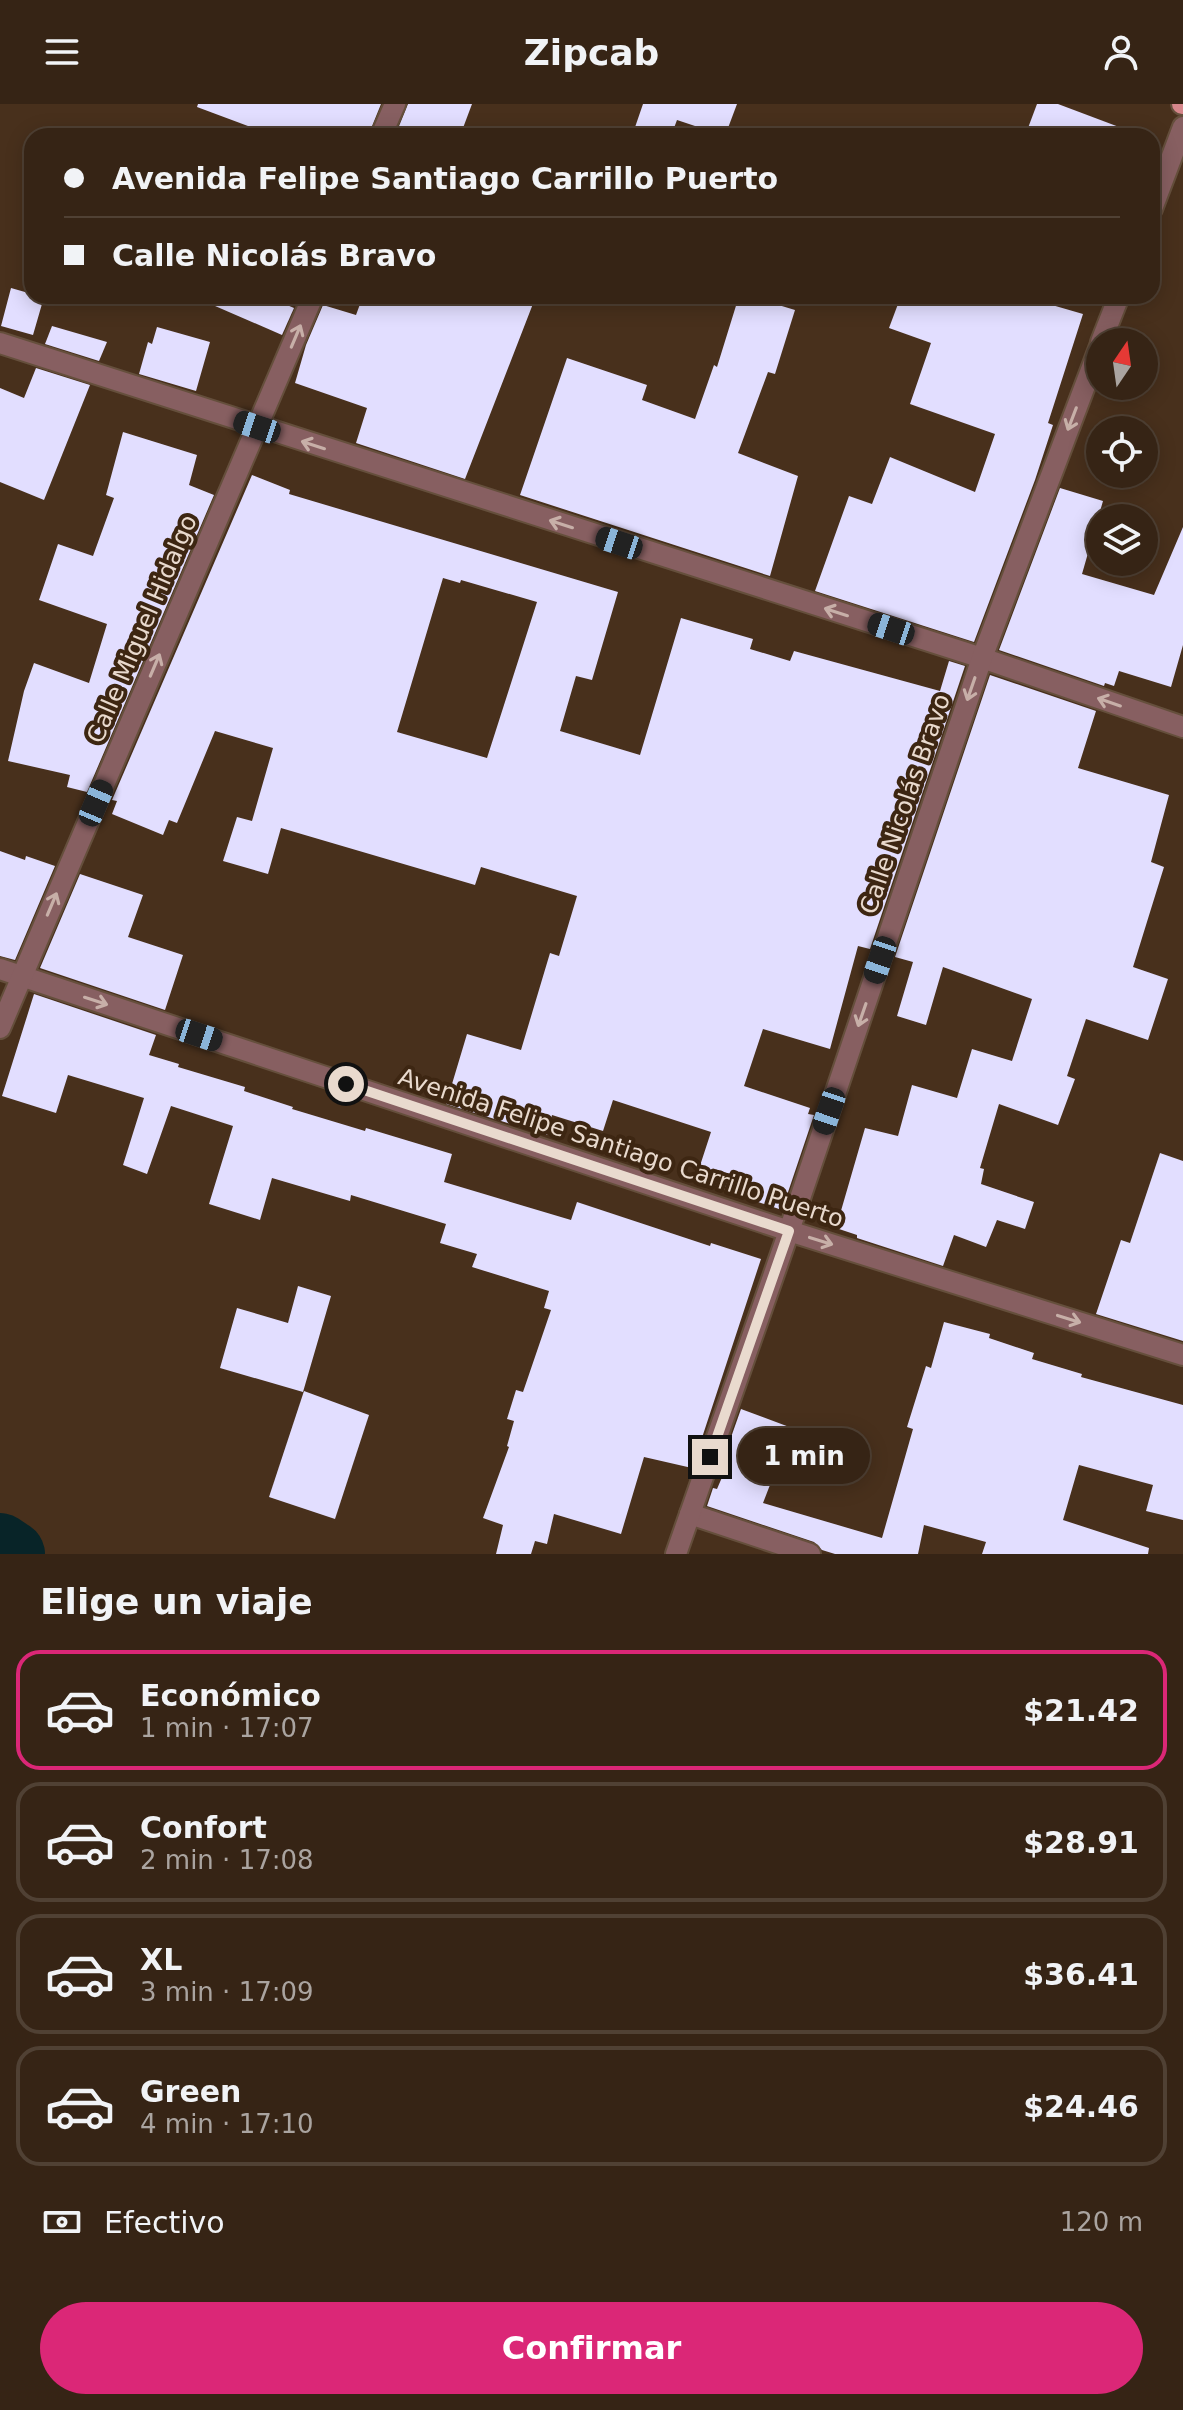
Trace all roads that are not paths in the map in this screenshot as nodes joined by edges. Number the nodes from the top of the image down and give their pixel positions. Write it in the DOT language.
graph roads {
  1 [pos="395,104"];
  2 [pos="1183,127"];
  3 [pos="384,128"];
  4 [pos="1160,188"];
  5 [pos="310,304"];
  6 [pos="1116,304"];
  7 [pos="1107,328"];
  8 [pos="0,343"];
  9 [pos="1086,384"];
  10 [pos="257,427"];
  11 [pos="982,658"];
  12 [pos="1183,727"];
  13 [pos="0,969"];
  14 [pos="22,976"];
  15 [pos="0,1028"];
  16 [pos="789,1231"];
  17 [pos="1183,1355"];
  18 [pos="690,1514"];
  19 [pos="676,1554"];
  20 [pos="810,1554"];
  1 -- 3 [label="street"];
  2 -- 4 [label="street"];
  10 -- 5 [label="street, Calle Miguel Hidalgo, one-way"];
  6 -- 7 [label="street, Calle Nicolás Bravo"];
  8 -- 10 [label="street"];
  9 -- 11 [label="street, Calle Nicolás Bravo, one-way"];
  11 -- 10 [label="street, one-way"];
  14 -- 10 [label="street, Calle Miguel Hidalgo, one-way"];
  12 -- 11 [label="street, one-way"];
  11 -- 16 [label="street, Calle Nicolás Bravo, one-way"];
  13 -- 14 [label="street, Avenida Felipe Santiago Carrillo Puerto"];
  14 -- 15 [label="street, Calle Miguel Hidalgo"];
  14 -- 16 [label="street, Avenida Felipe Santiago Carrillo Puerto, one-way"];
  16 -- 17 [label="street, Avenida Felipe Santiago Carrillo Puerto, one-way"];
  16 -- 18 [label="street, Calle Nicolás Bravo"];
  18 -- 19 [label="street, Calle Nicolás Bravo"];
  18 -- 20 [label="street"];
}
